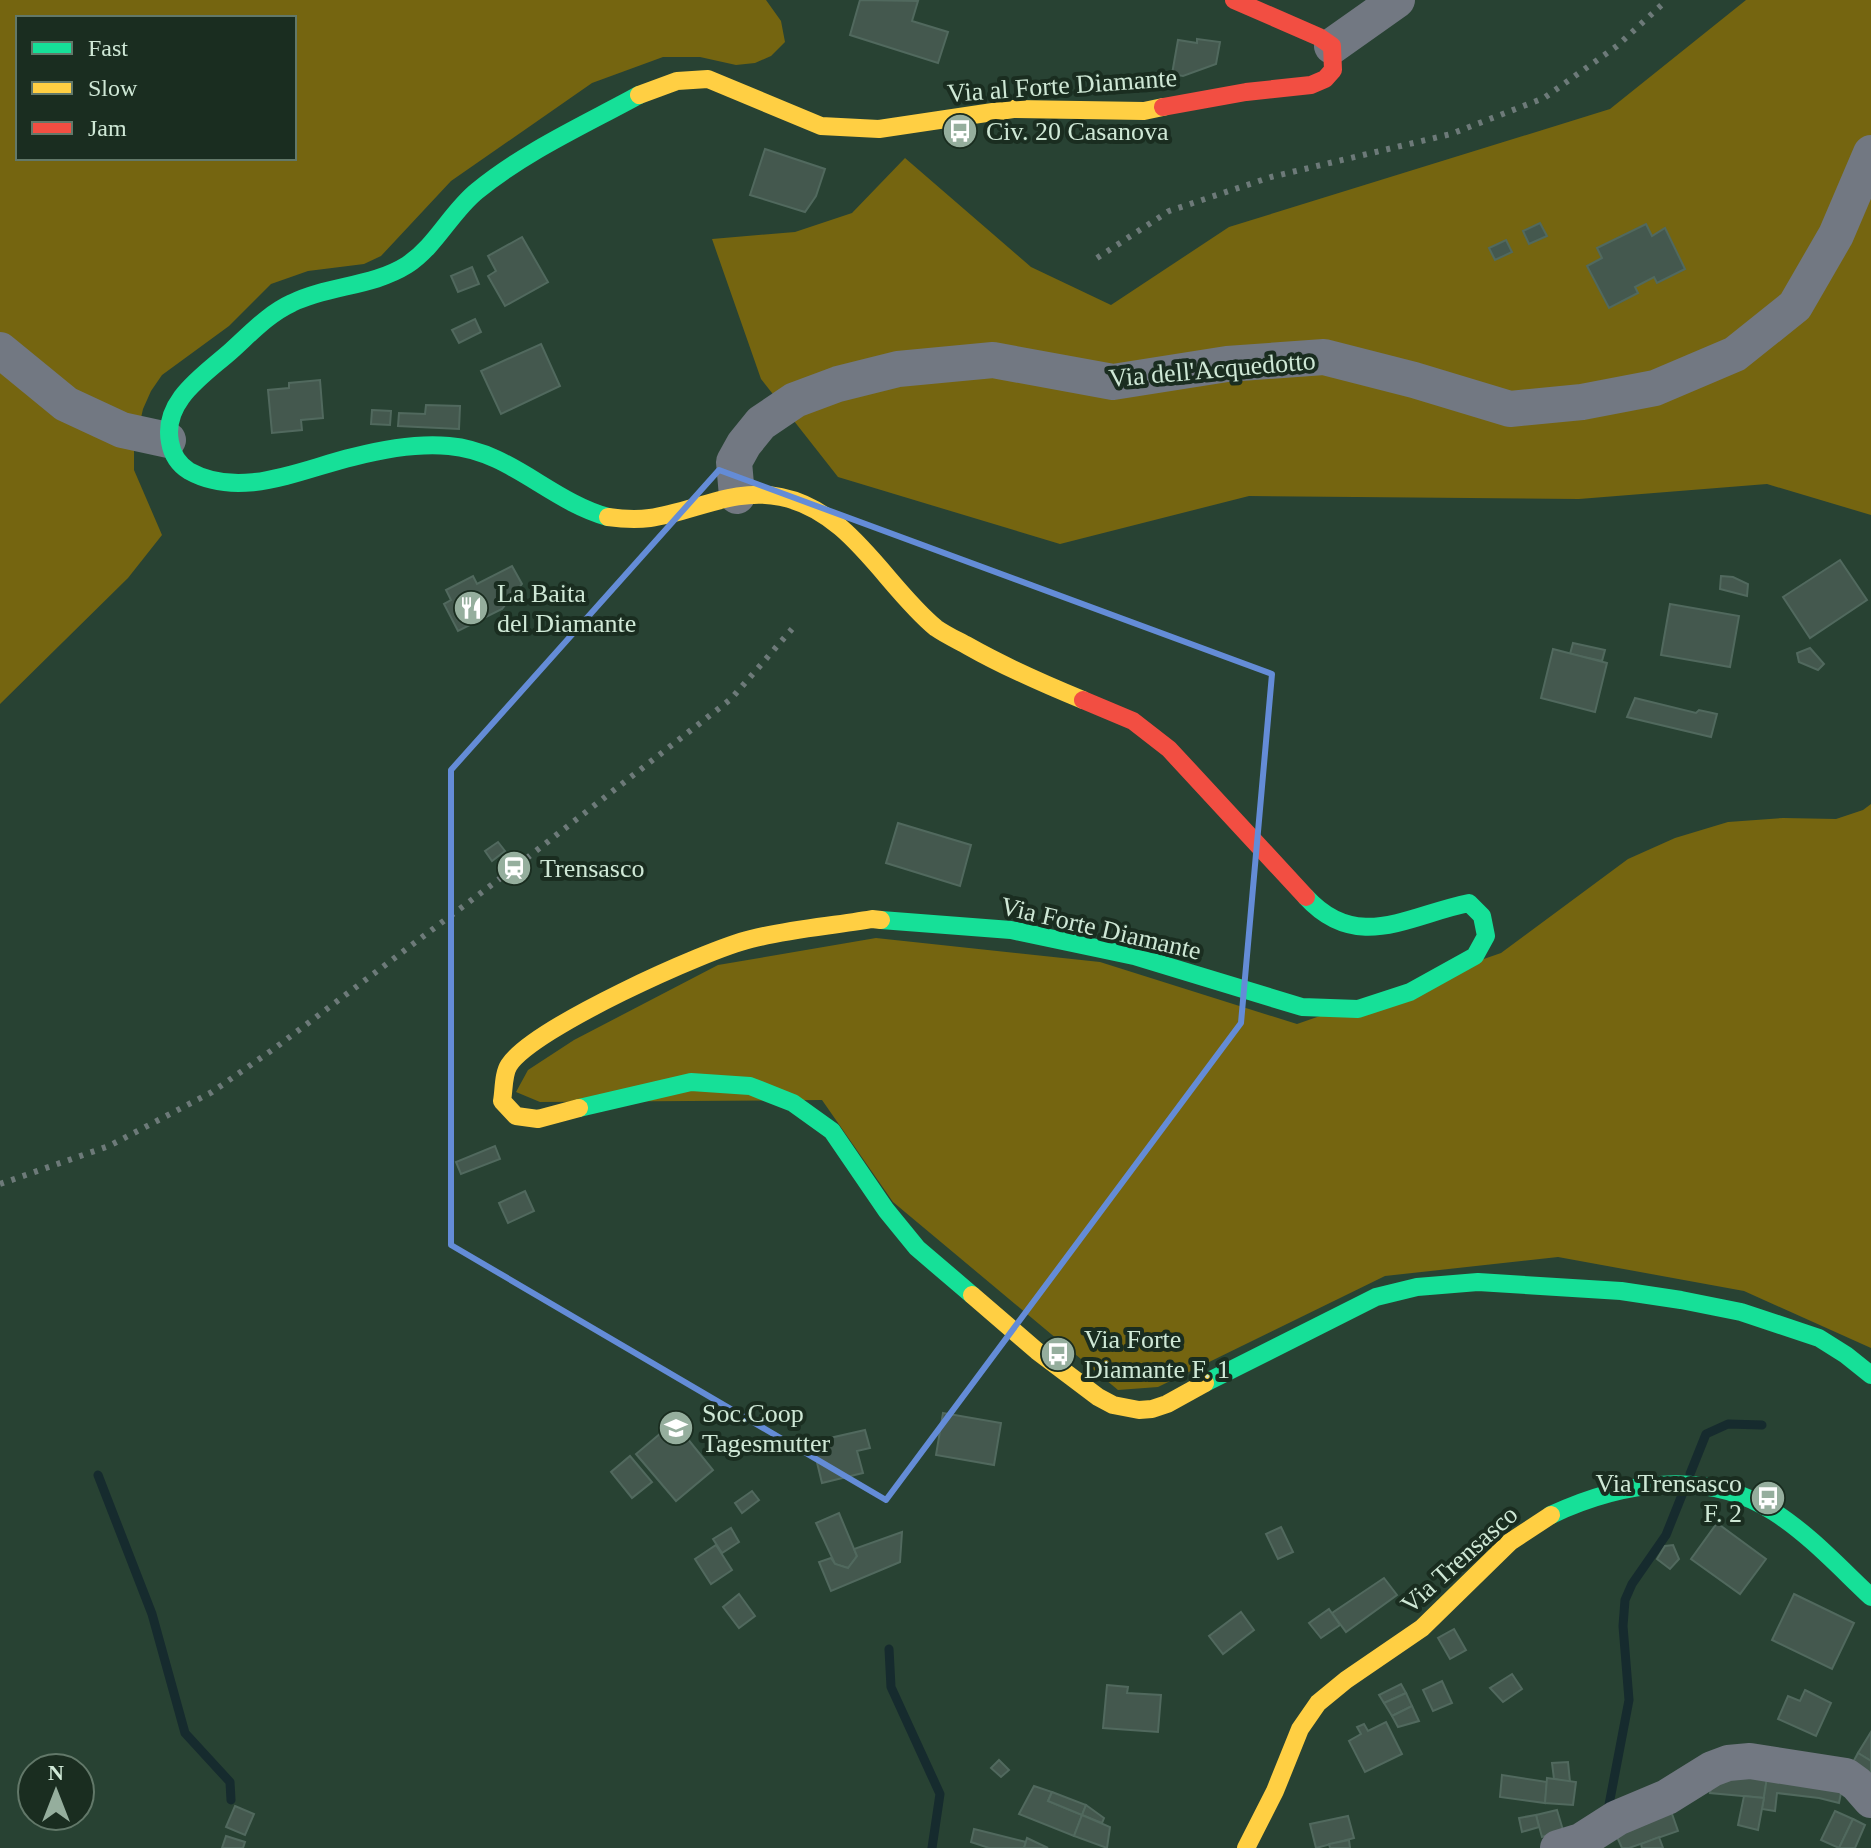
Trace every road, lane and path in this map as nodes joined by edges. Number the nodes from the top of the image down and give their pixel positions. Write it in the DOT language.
graph roads {
  1 [pos="1234,0"];
  2 [pos="1397,0"];
  3 [pos="1332,46"];
  4 [pos="1871,153"];
  5 [pos="0,350"];
  6 [pos="168,440"];
  7 [pos="737,496"];
  8 [pos="1871,1375"];
  9 [pos="1871,1597"];
  10 [pos="1871,1800"];
  11 [pos="1246,1848"];
  12 [pos="1558,1848"];
  1 -- 3 [label="main road"];
  2 -- 3 [label="street"];
  3 -- 6 [label="main road, Via al Forte Diamante"];
  4 -- 7 [label="street, Via dell'Acquedotto"];
  5 -- 6 [label="street"];
  6 -- 7 [label="main road"];
  7 -- 8 [label="main road, Via Forte Diamante"];
  9 -- 11 [label="main road, Via Trensasco"];
  10 -- 12 [label="street"];
}
